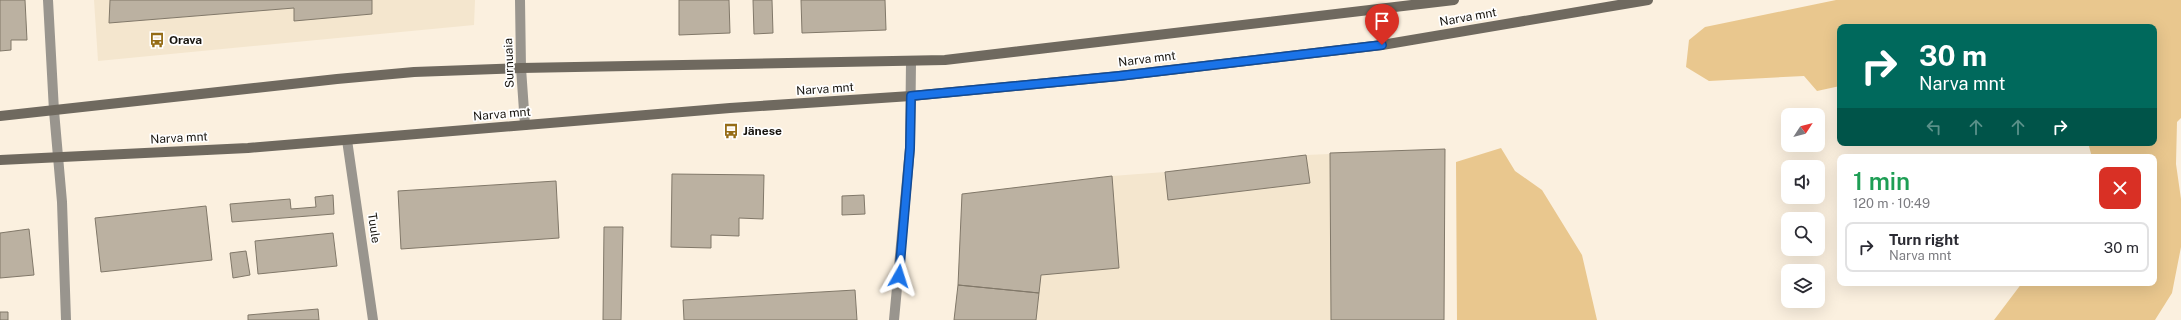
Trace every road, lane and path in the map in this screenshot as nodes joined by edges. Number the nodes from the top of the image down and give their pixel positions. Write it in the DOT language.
graph roads {
  1 [pos="48,0"];
  2 [pos="520,0"];
  3 [pos="1454,0"];
  4 [pos="1648,0"];
  5 [pos="911,62"];
  6 [pos="521,68"];
  7 [pos="911,96"];
  8 [pos="54,111"];
  9 [pos="0,116"];
  10 [pos="525,125"];
  11 [pos="347,140"];
  12 [pos="58,157"];
  13 [pos="0,160"];
  14 [pos="66,320"];
  15 [pos="373,320"];
  16 [pos="894,320"];
  1 -- 8 [label="street"];
  2 -- 6 [label="street, Surnuaia"];
  3 -- 5 [label="main road, Narva mnt"];
  4 -- 7 [label="main road, Narva mnt"];
  5 -- 6 [label="main road, Narva mnt"];
  5 -- 7 [label="street"];
  6 -- 8 [label="main road, Narva mnt"];
  6 -- 10 [label="street, Surnuaia"];
  7 -- 10 [label="main road, Narva mnt"];
  7 -- 16 [label="street"];
  8 -- 9 [label="main road, Narva mnt"];
  8 -- 12 [label="street"];
  10 -- 11 [label="main road, Narva mnt"];
  11 -- 12 [label="main road, Narva mnt"];
  11 -- 15 [label="street, Tuule"];
  12 -- 13 [label="main road, Narva mnt"];
  12 -- 14 [label="street"];
}
